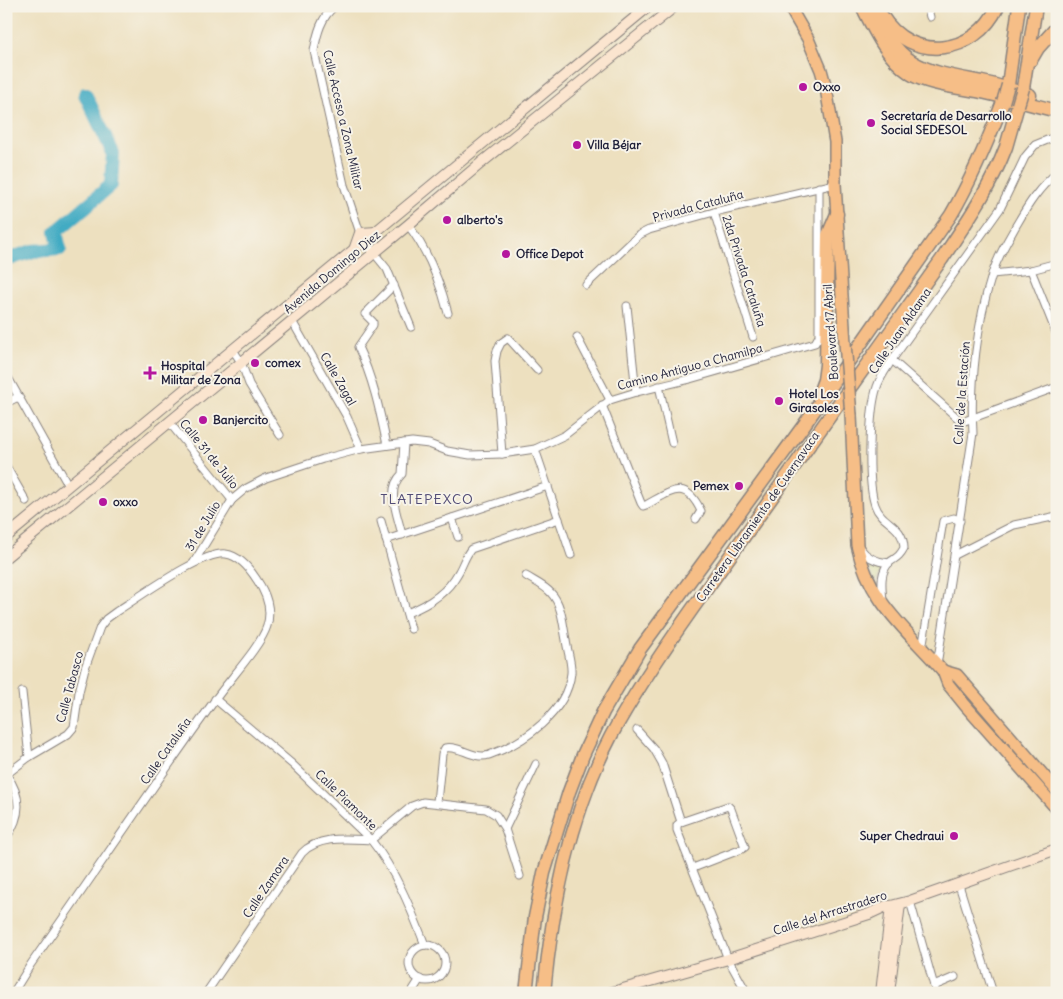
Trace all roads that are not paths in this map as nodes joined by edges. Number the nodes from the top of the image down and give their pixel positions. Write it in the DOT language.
graph roads {
  1 [pos="335,6"];
  2 [pos="649,6"];
  3 [pos="675,6"];
  4 [pos="862,6"];
  5 [pos="876,6"];
  6 [pos="927,6"];
  7 [pos="998,6"];
  8 [pos="1019,6"];
  9 [pos="1036,6"];
  10 [pos="790,7"];
  11 [pos="930,17"];
  12 [pos="1057,27"];
  13 [pos="1027,67"];
  14 [pos="1057,102"];
  15 [pos="1057,111"];
  16 [pos="1057,136"];
  17 [pos="1057,173"];
  18 [pos="835,184"];
  19 [pos="819,187"];
  20 [pos="714,212"];
  21 [pos="836,214"];
  22 [pos="408,225"];
  23 [pos="362,238"];
  24 [pos="374,253"];
  25 [pos="1057,264"];
  26 [pos="1031,270"];
  27 [pos="992,274"];
  28 [pos="394,285"];
  29 [pos="586,285"];
  30 [pos="627,306"];
  31 [pos="448,313"];
  32 [pos="292,322"];
  33 [pos="411,327"];
  34 [pos="1057,335"];
  35 [pos="577,337"];
  36 [pos="753,337"];
  37 [pos="233,350"];
  38 [pos="892,360"];
  39 [pos="241,362"];
  40 [pos="537,370"];
  41 [pos="6,374"];
  42 [pos="659,386"];
  43 [pos="1057,387"];
  44 [pos="636,392"];
  45 [pos="18,397"];
  46 [pos="610,400"];
  47 [pos="6,403"];
  48 [pos="602,405"];
  49 [pos="972,418"];
  50 [pos="169,422"];
  51 [pos="804,424"];
  52 [pos="280,435"];
  53 [pos="672,443"];
  54 [pos="404,444"];
  55 [pos="387,445"];
  56 [pos="361,449"];
  57 [pos="535,449"];
  58 [pos="502,454"];
  59 [pos="6,466"];
  60 [pos="89,469"];
  61 [pos="99,480"];
  62 [pos="68,485"];
  63 [pos="548,486"];
  64 [pos="232,500"];
  65 [pos="26,501"];
  66 [pos="1057,516"];
  67 [pos="452,518"];
  68 [pos="559,519"];
  69 [pos="696,519"];
  70 [pos="381,521"];
  71 [pos="960,521"];
  72 [pos="402,535"];
  73 [pos="458,537"];
  74 [pos="6,538"];
  75 [pos="386,540"];
  76 [pos="858,544"];
  77 [pos="955,554"];
  78 [pos="571,555"];
  79 [pos="6,557"];
  80 [pos="194,563"];
  81 [pos="889,563"];
  82 [pos="526,576"];
  83 [pos="884,606"];
  84 [pos="407,613"];
  85 [pos="411,629"];
  86 [pos="922,649"];
  87 [pos="940,668"];
  88 [pos="22,692"];
  89 [pos="215,699"];
  90 [pos="637,730"];
  91 [pos="30,757"];
  92 [pos="536,764"];
  93 [pos="7,774"];
  94 [pos="1057,791"];
  95 [pos="437,802"];
  96 [pos="1057,809"];
  97 [pos="681,822"];
  98 [pos="505,829"];
  99 [pos="6,838"];
  100 [pos="371,840"];
  101 [pos="1057,848"];
  102 [pos="693,868"];
  103 [pos="520,876"];
  104 [pos="958,885"];
  105 [pos="910,901"];
  106 [pos="896,905"];
  107 [pos="425,945"];
  108 [pos="728,959"];
  109 [pos="955,977"];
  110 [pos="420,979"];
  111 [pos="935,989"];
  112 [pos="13,993"];
  113 [pos="206,993"];
  114 [pos="411,993"];
  115 [pos="526,993"];
  116 [pos="544,993"];
  117 [pos="609,993"];
  118 [pos="747,993"];
  119 [pos="880,993"];
  120 [pos="889,993"];
  121 [pos="993,993"];
  1 -- 23 [label="street, Calle Acceso a Zona Militar"];
  2 -- 23 [label="main road, Avenida Domingo Diez"];
  3 -- 22 [label="main road, Avenida Domingo Diez"];
  4 -- 15 [label="highway"];
  5 -- 7 [label="highway"];
  5 -- 14 [label="highway"];
  6 -- 11 [label="street"];
  8 -- 51 [label="highway, Carretera Libramiento de Cuernavaca, bridge"];
  9 -- 13 [label="highway, Carretera Libramiento de Cuernavaca"];
  10 -- 18 [label="main road, Boulevard 17 Abril"];
  12 -- 13 [label="highway"];
  13 -- 116 [label="highway, Carretera Libramiento de Cuernavaca, bridge"];
  16 -- 38 [label="street, Calle Juan Aldama"];
  17 -- 27 [label="street, Calle de la Estación"];
  18 -- 19 [label="street, Privada Cataluña"];
  18 -- 21 [label="main road, Boulevard 17 Abril"];
  19 -- 20 [label="street, Privada Cataluña"];
  19 -- 42 [label="street, Camino Antiguo a Chamilpa"];
  20 -- 29 [label="street, Privada Cataluña"];
  20 -- 36 [label="street, 2da Privada Cataluña"];
  21 -- 51 [label="highway"];
  21 -- 76 [label="main road, Boulevard 17 Abril, bridge"];
  22 -- 24 [label="main road, Avenida Domingo Diez"];
  22 -- 31 [label="street"];
  23 -- 24 [label="street"];
  23 -- 37 [label="main road, Avenida Domingo Diez"];
  24 -- 28 [label="street"];
  24 -- 32 [label="main road, Avenida Domingo Diez"];
  25 -- 26 [label="street"];
  26 -- 27 [label="street"];
  26 -- 34 [label="street"];
  27 -- 49 [label="street, Calle de la Estación"];
  28 -- 33 [label="street"];
  28 -- 55 [label="street"];
  30 -- 44 [label="street"];
  32 -- 39 [label="main road, Avenida Domingo Diez"];
  32 -- 56 [label="street, Calle Zagal"];
  35 -- 46 [label="street"];
  37 -- 39 [label="street"];
  37 -- 60 [label="main road, Avenida Domingo Diez"];
  38 -- 49 [label="street"];
  38 -- 81 [label="street, Calle Juan Aldama"];
  39 -- 50 [label="main road, Avenida Domingo Diez"];
  39 -- 52 [label="street"];
  40 -- 58 [label="street"];
  41 -- 45 [label="street"];
  42 -- 44 [label="street, Camino Antiguo a Chamilpa"];
  42 -- 53 [label="street"];
  43 -- 49 [label="street"];
  44 -- 46 [label="street, Camino Antiguo a Chamilpa"];
  45 -- 47 [label="street"];
  45 -- 62 [label="street"];
  46 -- 48 [label="street, Camino Antiguo a Chamilpa"];
  48 -- 57 [label="street, Camino Antiguo a Chamilpa"];
  48 -- 69 [label="street"];
  49 -- 71 [label="street, Calle de la Estación"];
  50 -- 61 [label="main road, Avenida Domingo Diez"];
  50 -- 64 [label="street, Calle 31 de Julio"];
  51 -- 115 [label="highway, Carretera Libramiento de Cuernavaca"];
  54 -- 55 [label="street, Camino Antiguo a Chamilpa"];
  54 -- 58 [label="street, Camino Antiguo a Chamilpa"];
  54 -- 72 [label="street"];
  55 -- 56 [label="street, Camino Antiguo a Chamilpa"];
  56 -- 64 [label="street, Camino Antiguo a Chamilpa"];
  57 -- 58 [label="street, Camino Antiguo a Chamilpa"];
  57 -- 63 [label="street"];
  59 -- 65 [label="street"];
  60 -- 61 [label="main road"];
  60 -- 62 [label="main road, Avenida Domingo Diez"];
  61 -- 79 [label="main road, Avenida Domingo Diez"];
  62 -- 74 [label="main road, Avenida Domingo Diez"];
  63 -- 67 [label="street"];
  63 -- 68 [label="street"];
  64 -- 80 [label="street, 31 de Julio"];
  66 -- 77 [label="street"];
  67 -- 72 [label="street"];
  67 -- 73 [label="street"];
  68 -- 78 [label="street"];
  68 -- 84 [label="street"];
  70 -- 75 [label="street"];
  71 -- 77 [label="street, Calle de la Estación"];
  71 -- 86 [label="street"];
  72 -- 75 [label="street"];
  75 -- 84 [label="street"];
  76 -- 81 [label="street"];
  76 -- 83 [label="main road, Boulevard 17 Abril"];
  77 -- 87 [label="street, Calle de la Estación"];
  80 -- 89 [label="street, Calle Cataluña"];
  80 -- 91 [label="street, Calle Tabasco"];
  81 -- 83 [label="street, Calle Juan Aldama"];
  82 -- 95 [label="street"];
  83 -- 86 [label="main road, Boulevard 17 Abril"];
  84 -- 85 [label="street"];
  86 -- 87 [label="main road, Boulevard 17 Abril"];
  87 -- 94 [label="main road"];
  87 -- 96 [label="main road"];
  88 -- 91 [label="street"];
  89 -- 100 [label="street, Calle Piamonte"];
  89 -- 112 [label="street, Calle Cataluña"];
  90 -- 97 [label="street"];
  91 -- 93 [label="street, Calle Tabasco"];
  92 -- 98 [label="street"];
  93 -- 99 [label="street"];
  95 -- 98 [label="street"];
  95 -- 100 [label="street"];
  97 -- 102 [label="street"];
  97 -- 102 [label="street"];
  98 -- 103 [label="street"];
  100 -- 107 [label="street, Calle Piamonte"];
  100 -- 113 [label="street, Calle Zamora"];
  101 -- 104 [label="main road, Calle del Arrastradero"];
  102 -- 108 [label="street"];
  104 -- 105 [label="main road, Calle del Arrastradero"];
  104 -- 121 [label="street"];
  105 -- 106 [label="main road, Calle del Arrastradero"];
  105 -- 111 [label="street"];
  106 -- 108 [label="main road, Calle del Arrastradero"];
  106 -- 119 [label="main road"];
  106 -- 120 [label="main road"];
  107 -- 110 [label="street"];
  107 -- 110 [label="street"];
  108 -- 117 [label="main road, Calle del Arrastradero"];
  108 -- 118 [label="street"];
  109 -- 111 [label="street"];
  110 -- 114 [label="street"];
}
